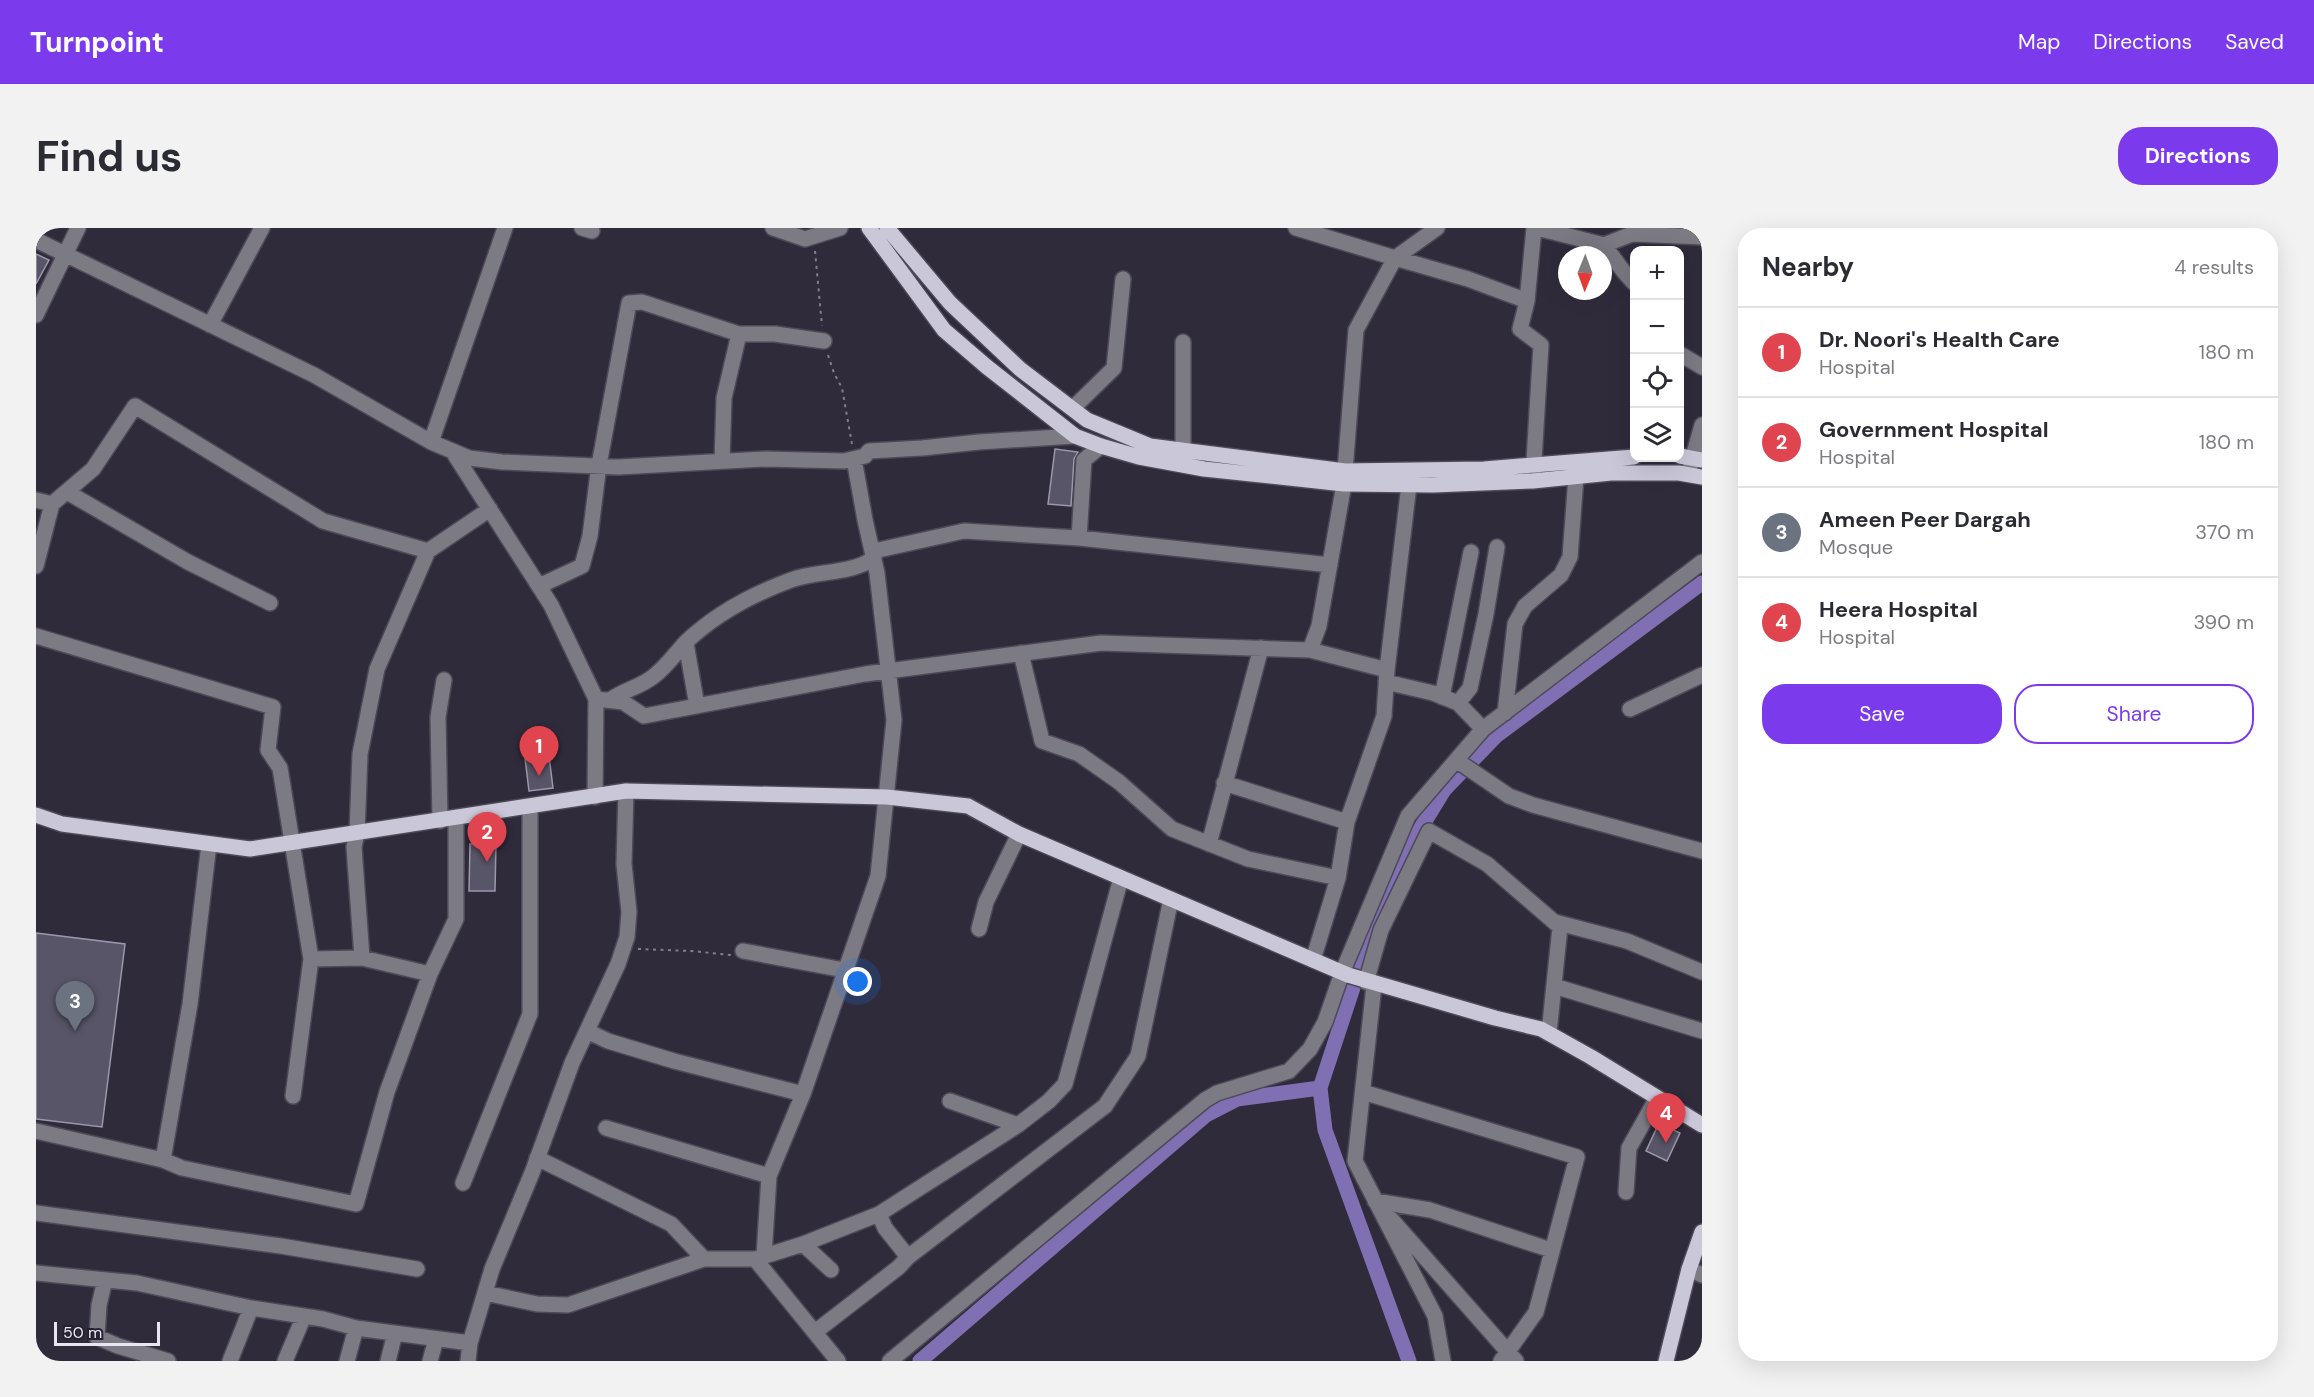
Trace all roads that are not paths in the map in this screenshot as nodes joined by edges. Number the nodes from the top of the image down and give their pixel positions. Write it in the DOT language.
graph roads {
  1 [pos="78,228"];
  2 [pos="262,228"];
  3 [pos="505,228"];
  4 [pos="773,228"];
  5 [pos="840,228"];
  6 [pos="869,228"];
  7 [pos="887,228"];
  8 [pos="1437,228"];
  9 [pos="1535,228"];
  10 [pos="1302,229"];
  11 [pos="1702,237"];
  12 [pos="36,240"];
  13 [pos="1604,245"];
  14 [pos="65,254"];
  15 [pos="1395,258"];
  16 [pos="1630,278"];
  17 [pos="1123,279"];
  18 [pos="1527,301"];
  19 [pos="36,315"];
  20 [pos="210,325"];
  21 [pos="739,334"];
  22 [pos="824,341"];
  23 [pos="1183,342"];
  24 [pos="1684,356"];
  25 [pos="1702,367"];
  26 [pos="1073,408"];
  27 [pos="1702,425"];
  28 [pos="1075,436"];
  29 [pos="431,442"];
  30 [pos="1101,446"];
  31 [pos="453,452"];
  32 [pos="1183,452"];
  33 [pos="1630,457"];
  34 [pos="1692,458"];
  35 [pos="854,459"];
  36 [pos="722,461"];
  37 [pos="599,465"];
  38 [pos="1534,465"];
  39 [pos="1695,475"];
  40 [pos="1576,477"];
  41 [pos="1344,478"];
  42 [pos="1533,481"];
  43 [pos="1408,485"];
  44 [pos="67,492"];
  45 [pos="36,500"];
  46 [pos="52,504"];
  47 [pos="490,509"];
  48 [pos="1079,538"];
  49 [pos="1497,547"];
  50 [pos="428,551"];
  51 [pos="1471,552"];
  52 [pos="874,558"];
  53 [pos="1702,562"];
  54 [pos="1330,565"];
  55 [pos="36,566"];
  56 [pos="539,586"];
  57 [pos="270,603"];
  58 [pos="36,636"];
  59 [pos="686,643"];
  60 [pos="1261,648"];
  61 [pos="1310,650"];
  62 [pos="1021,653"];
  63 [pos="889,671"];
  64 [pos="1702,675"];
  65 [pos="1386,676"];
  66 [pos="444,680"];
  67 [pos="1442,697"];
  68 [pos="603,699"];
  69 [pos="1458,703"];
  70 [pos="697,706"];
  71 [pos="1630,709"];
  72 [pos="1505,713"];
  73 [pos="1483,729"];
  74 [pos="1456,760"];
  75 [pos="1224,783"];
  76 [pos="626,790"];
  77 [pos="595,797"];
  78 [pos="887,797"];
  79 [pos="530,807"];
  80 [pos="36,815"];
  81 [pos="456,818"];
  82 [pos="440,821"];
  83 [pos="1347,822"];
  84 [pos="357,833"];
  85 [pos="1019,834"];
  86 [pos="294,843"];
  87 [pos="1209,843"];
  88 [pos="209,844"];
  89 [pos="1702,850"];
  90 [pos="1121,878"];
  91 [pos="1338,878"];
  92 [pos="1172,899"];
  93 [pos="1555,922"];
  94 [pos="980,929"];
  95 [pos="738,953"];
  96 [pos="362,958"];
  97 [pos="311,959"];
  98 [pos="1313,960"];
  99 [pos="844,970"];
  100 [pos="1702,972"];
  101 [pos="430,974"];
  102 [pos="1345,974"];
  103 [pos="1368,983"];
  104 [pos="1554,986"];
  105 [pos="587,1031"];
  106 [pos="1702,1031"];
  107 [pos="1549,1033"];
  108 [pos="1363,1092"];
  109 [pos="803,1094"];
  110 [pos="293,1096"];
  111 [pos="1657,1098"];
  112 [pos="950,1101"];
  113 [pos="1018,1125"];
  114 [pos="1702,1125"];
  115 [pos="606,1128"];
  116 [pos="36,1131"];
  117 [pos="537,1158"];
  118 [pos="163,1160"];
  119 [pos="769,1176"];
  120 [pos="463,1183"];
  121 [pos="1626,1192"];
  122 [pos="1375,1201"];
  123 [pos="36,1213"];
  124 [pos="879,1214"];
  125 [pos="1702,1232"];
  126 [pos="803,1244"];
  127 [pos="1551,1250"];
  128 [pos="759,1257"];
  129 [pos="908,1257"];
  130 [pos="704,1259"];
  131 [pos="417,1269"];
  132 [pos="831,1270"];
  133 [pos="1696,1272"];
  134 [pos="36,1273"];
  135 [pos="105,1280"];
  136 [pos="485,1293"];
  137 [pos="251,1308"];
  138 [pos="304,1316"];
  139 [pos="356,1328"];
  140 [pos="815,1332"];
  141 [pos="395,1333"];
  142 [pos="1492,1333"];
  143 [pos="436,1339"];
  144 [pos="470,1343"];
  145 [pos="1508,1358"];
  146 [pos="168,1361"];
  147 [pos="230,1361"];
  148 [pos="285,1361"];
  149 [pos="347,1361"];
  150 [pos="388,1361"];
  151 [pos="430,1361"];
  152 [pos="468,1361"];
  153 [pos="838,1361"];
  154 [pos="890,1361"];
  155 [pos="1443,1361"];
  156 [pos="1493,1361"];
  157 [pos="1666,1361"];
  1 -- 14 [label="street"];
  2 -- 20 [label="street"];
  3 -- 29 [label="street"];
  4 -- 5 [label="street"];
  6 -- 28 [label="main road"];
  7 -- 26 [label="main road"];
  8 -- 15 [label="street"];
  9 -- 13 [label="street"];
  9 -- 18 [label="street"];
  10 -- 15 [label="street"];
  11 -- 13 [label="street"];
  12 -- 14 [label="street"];
  13 -- 16 [label="street"];
  14 -- 19 [label="street"];
  14 -- 20 [label="street"];
  15 -- 18 [label="street"];
  15 -- 41 [label="street"];
  17 -- 26 [label="street"];
  18 -- 38 [label="street"];
  20 -- 29 [label="street"];
  21 -- 22 [label="street"];
  21 -- 36 [label="street"];
  21 -- 37 [label="street"];
  23 -- 32 [label="street"];
  24 -- 25 [label="street"];
  26 -- 32 [label="main road"];
  27 -- 34 [label="street"];
  28 -- 30 [label="main road"];
  28 -- 35 [label="street"];
  29 -- 31 [label="street"];
  30 -- 41 [label="main road"];
  30 -- 48 [label="street"];
  31 -- 37 [label="street"];
  31 -- 47 [label="street"];
  32 -- 41 [label="main road"];
  33 -- 38 [label="main road"];
  34 -- 39 [label="street"];
  35 -- 36 [label="street"];
  35 -- 52 [label="street"];
  36 -- 37 [label="street"];
  37 -- 56 [label="street"];
  38 -- 41 [label="main road"];
  38 -- 42 [label="street"];
  39 -- 40 [label="main road"];
  40 -- 42 [label="main road"];
  40 -- 72 [label="street"];
  41 -- 43 [label="main road"];
  41 -- 54 [label="street"];
  42 -- 43 [label="main road"];
  43 -- 65 [label="street"];
  44 -- 46 [label="street"];
  44 -- 50 [label="street"];
  44 -- 57 [label="street"];
  45 -- 46 [label="street"];
  46 -- 55 [label="street"];
  47 -- 50 [label="street"];
  47 -- 56 [label="street"];
  48 -- 52 [label="street"];
  48 -- 54 [label="street"];
  49 -- 69 [label="street"];
  50 -- 84 [label="street"];
  51 -- 67 [label="street"];
  52 -- 59 [label="street"];
  52 -- 63 [label="street"];
  53 -- 72 [label="street"];
  54 -- 61 [label="street"];
  56 -- 68 [label="street"];
  58 -- 86 [label="street"];
  59 -- 68 [label="street"];
  59 -- 70 [label="street"];
  60 -- 61 [label="street"];
  60 -- 62 [label="street"];
  60 -- 75 [label="street"];
  61 -- 65 [label="street"];
  62 -- 63 [label="street"];
  62 -- 87 [label="street"];
  63 -- 70 [label="street"];
  63 -- 78 [label="street"];
  64 -- 71 [label="street"];
  65 -- 67 [label="street"];
  65 -- 83 [label="street"];
  66 -- 82 [label="street"];
  67 -- 69 [label="street"];
  68 -- 70 [label="street"];
  68 -- 77 [label="street"];
  69 -- 73 [label="street"];
  72 -- 73 [label="street"];
  73 -- 74 [label="street"];
  74 -- 89 [label="street"];
  74 -- 102 [label="street"];
  75 -- 83 [label="street"];
  75 -- 87 [label="street"];
  76 -- 77 [label="main road"];
  76 -- 78 [label="main road"];
  76 -- 105 [label="street"];
  77 -- 79 [label="main road"];
  78 -- 85 [label="main road"];
  78 -- 99 [label="street"];
  79 -- 81 [label="main road"];
  79 -- 120 [label="street"];
  80 -- 88 [label="main road"];
  81 -- 82 [label="main road"];
  81 -- 101 [label="street"];
  82 -- 84 [label="main road"];
  83 -- 91 [label="street"];
  84 -- 86 [label="main road"];
  84 -- 96 [label="street"];
  85 -- 90 [label="main road"];
  85 -- 94 [label="street"];
  86 -- 88 [label="main road"];
  86 -- 97 [label="street"];
  87 -- 91 [label="street"];
  88 -- 118 [label="street"];
  90 -- 92 [label="main road"];
  90 -- 113 [label="street"];
  91 -- 98 [label="street"];
  92 -- 98 [label="main road"];
  92 -- 129 [label="street"];
  93 -- 100 [label="street"];
  93 -- 103 [label="street"];
  93 -- 104 [label="street"];
  95 -- 99 [label="street"];
  96 -- 97 [label="street"];
  96 -- 101 [label="street"];
  97 -- 110 [label="street"];
  98 -- 102 [label="main road"];
  99 -- 109 [label="street"];
  101 -- 118 [label="street"];
  102 -- 103 [label="main road"];
  102 -- 154 [label="street"];
  103 -- 107 [label="main road"];
  103 -- 108 [label="street"];
  104 -- 106 [label="street"];
  104 -- 107 [label="street"];
  105 -- 109 [label="street"];
  105 -- 117 [label="street"];
  107 -- 111 [label="main road"];
  108 -- 122 [label="street"];
  108 -- 127 [label="street"];
  109 -- 119 [label="street"];
  111 -- 114 [label="main road"];
  111 -- 121 [label="street"];
  112 -- 113 [label="street"];
  113 -- 124 [label="street"];
  115 -- 119 [label="street"];
  116 -- 118 [label="street"];
  117 -- 130 [label="street"];
  117 -- 136 [label="street"];
  119 -- 128 [label="street"];
  122 -- 127 [label="street"];
  122 -- 142 [label="street"];
  122 -- 155 [label="street"];
  123 -- 131 [label="street"];
  124 -- 126 [label="street"];
  124 -- 129 [label="street"];
  125 -- 133 [label="main road"];
  126 -- 128 [label="street"];
  126 -- 132 [label="street"];
  127 -- 145 [label="street"];
  128 -- 130 [label="street"];
  128 -- 140 [label="street"];
  129 -- 140 [label="street"];
  130 -- 136 [label="street"];
  133 -- 157 [label="main road"];
  134 -- 135 [label="street"];
  135 -- 137 [label="street"];
  135 -- 146 [label="street"];
  136 -- 144 [label="street"];
  137 -- 138 [label="street"];
  137 -- 147 [label="street"];
  138 -- 139 [label="street"];
  138 -- 148 [label="street"];
  139 -- 141 [label="street"];
  139 -- 149 [label="street"];
  140 -- 153 [label="street"];
  141 -- 143 [label="street"];
  141 -- 150 [label="street"];
  142 -- 145 [label="street"];
  142 -- 156 [label="street"];
  143 -- 144 [label="street"];
  143 -- 151 [label="street"];
  144 -- 152 [label="street"];
}
